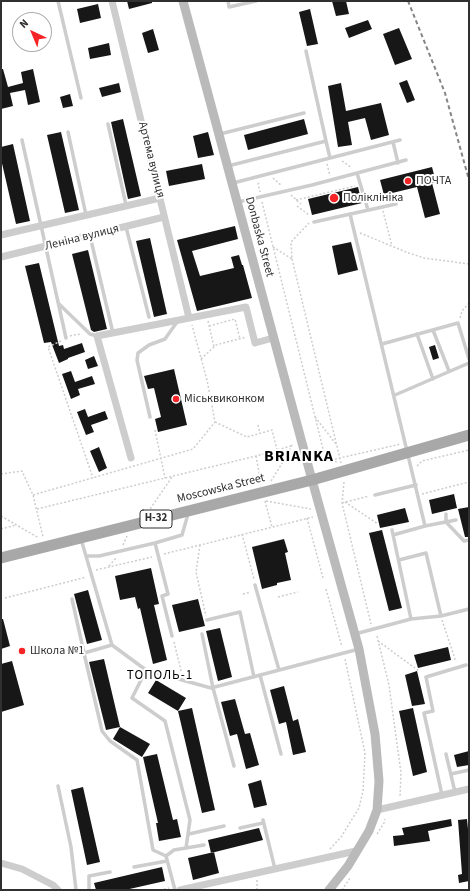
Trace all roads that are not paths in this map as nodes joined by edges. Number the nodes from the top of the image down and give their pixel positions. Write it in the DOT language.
graph roads {
  1 [pos="58,1"];
  2 [pos="112,1"];
  3 [pos="183,1"];
  4 [pos="228,1"];
  5 [pos="256,1"];
  6 [pos="306,51"];
  7 [pos="82,98"];
  8 [pos="304,113"];
  9 [pos="108,124"];
  10 [pos="68,132"];
  11 [pos="219,134"];
  12 [pos="22,140"];
  13 [pos="400,140"];
  14 [pos="326,141"];
  15 [pos="393,142"];
  16 [pos="330,158"];
  17 [pos="406,160"];
  18 [pos="398,163"];
  19 [pos="227,166"];
  20 [pos="356,172"];
  21 [pos="232,183"];
  22 [pos="160,198"];
  23 [pos="237,202"];
  24 [pos="396,204"];
  25 [pos="126,206"];
  26 [pos="368,210"];
  27 [pos="350,214"];
  28 [pos="86,215"];
  29 [pos="164,217"];
  30 [pos="312,222"];
  31 [pos="41,226"];
  32 [pos="126,227"];
  33 [pos="1,236"];
  34 [pos="90,236"];
  35 [pos="46,247"];
  36 [pos="1,257"];
  37 [pos="58,304"];
  38 [pos="149,317"];
  39 [pos="177,321"];
  40 [pos="190,321"];
  41 [pos="433,330"];
  42 [pos="113,333"];
  43 [pos="417,334"];
  44 [pos="93,335"];
  45 [pos="66,338"];
  46 [pos="274,338"];
  47 [pos="382,344"];
  48 [pos="469,359"];
  49 [pos="469,363"];
  50 [pos="449,371"];
  51 [pos="433,379"];
  52 [pos="395,395"];
  53 [pos="150,418"];
  54 [pos="469,435"];
  55 [pos="406,448"];
  56 [pos="131,458"];
  57 [pos="312,480"];
  58 [pos="416,485"];
  59 [pos="375,495"];
  60 [pos="190,510"];
  61 [pos="446,514"];
  62 [pos="456,520"];
  63 [pos="446,522"];
  64 [pos="426,526"];
  65 [pos="392,530"];
  66 [pos="393,535"];
  67 [pos="80,538"];
  68 [pos="469,540"];
  69 [pos="155,543"];
  70 [pos="86,556"];
  71 [pos="1,558"];
  72 [pos="399,560"];
  73 [pos="255,585"];
  74 [pos="72,599"];
  75 [pos="469,609"];
  76 [pos="441,616"];
  77 [pos="411,619"];
  78 [pos="207,620"];
  79 [pos="202,634"];
  80 [pos="355,634"];
  81 [pos="172,636"];
  82 [pos="112,645"];
  83 [pos="359,649"];
  84 [pos="84,653"];
  85 [pos="466,665"];
  86 [pos="146,670"];
  87 [pos="279,670"];
  88 [pos="260,675"];
  89 [pos="254,677"];
  90 [pos="213,688"];
  91 [pos="282,754"];
  92 [pos="446,754"];
  93 [pos="234,766"];
  94 [pos="469,770"];
  95 [pos="451,774"];
  96 [pos="58,786"];
  97 [pos="469,789"];
  98 [pos="455,792"];
  99 [pos="442,796"];
  100 [pos="377,810"];
  101 [pos="224,826"];
  102 [pos="240,828"];
  103 [pos="189,834"];
  104 [pos="204,845"];
  105 [pos="186,848"];
  106 [pos="356,851"];
  107 [pos="167,858"];
  108 [pos="1,863"];
  109 [pos="134,867"];
  110 [pos="276,869"];
  111 [pos="110,872"];
  112 [pos="176,889"];
  113 [pos="58,890"];
  114 [pos="76,890"];
  115 [pos="89,890"];
  116 [pos="330,890"];
  1 -- 7 [label="lane"];
  2 -- 22 [label="street, Артема вулиця"];
  3 -- 11 [label="street, Donbaska Street"];
  4 -- 5 [label="lane"];
  6 -- 14 [label="lane"];
  8 -- 11 [label="lane"];
  9 -- 25 [label="lane"];
  10 -- 28 [label="lane"];
  11 -- 19 [label="street, Donbaska Street"];
  12 -- 31 [label="lane"];
  13 -- 15 [label="lane"];
  14 -- 16 [label="lane"];
  14 -- 19 [label="lane"];
  15 -- 16 [label="lane"];
  15 -- 18 [label="lane"];
  16 -- 21 [label="lane"];
  17 -- 18 [label="lane"];
  18 -- 20 [label="lane"];
  19 -- 21 [label="street, Donbaska Street"];
  20 -- 23 [label="lane"];
  20 -- 26 [label="lane"];
  21 -- 23 [label="street, Donbaska Street"];
  22 -- 25 [label="street, Леніна вулиця"];
  22 -- 29 [label="street, Артема вулиця"];
  23 -- 46 [label="street, Donbaska Street"];
  24 -- 26 [label="lane"];
  25 -- 28 [label="street, Леніна вулиця"];
  26 -- 27 [label="lane"];
  27 -- 30 [label="lane"];
  27 -- 47 [label="lane"];
  28 -- 31 [label="street, Леніна вулиця"];
  29 -- 32 [label="street, Леніна вулиця"];
  29 -- 40 [label="street, Артема вулиця"];
  31 -- 33 [label="street, Леніна вулиця"];
  31 -- 35 [label="lane"];
  32 -- 34 [label="street, Леніна вулиця"];
  32 -- 38 [label="lane"];
  34 -- 35 [label="street, Леніна вулиця"];
  34 -- 42 [label="lane"];
  35 -- 36 [label="street, Леніна вулиця"];
  35 -- 37 [label="lane"];
  37 -- 44 [label="lane"];
  37 -- 45 [label="lane"];
  39 -- 40 [label="street"];
  39 -- 42 [label="street"];
  39 -- 53 [label="lane"];
  40 -- 46 [label="street"];
  41 -- 43 [label="lane"];
  41 -- 48 [label="lane"];
  41 -- 50 [label="lane"];
  42 -- 44 [label="street"];
  43 -- 47 [label="lane"];
  43 -- 51 [label="lane"];
  44 -- 56 [label="street"];
  46 -- 57 [label="street, Donbaska Street"];
  47 -- 52 [label="lane"];
  49 -- 50 [label="lane"];
  50 -- 51 [label="lane"];
  51 -- 52 [label="lane"];
  52 -- 55 [label="lane"];
  54 -- 55 [label="main road, Moscowska Street / Н-32"];
  55 -- 57 [label="main road, Moscowska Street / Н-32"];
  55 -- 58 [label="lane"];
  57 -- 60 [label="main road, Moscowska Street / Н-32"];
  57 -- 80 [label="street, Donbaska Street"];
  58 -- 59 [label="lane"];
  58 -- 64 [label="lane"];
  60 -- 67 [label="main road, Moscowska Street / Н-32"];
  60 -- 69 [label="lane"];
  61 -- 63 [label="lane"];
  62 -- 63 [label="lane"];
  63 -- 64 [label="lane"];
  63 -- 68 [label="lane"];
  64 -- 66 [label="lane"];
  65 -- 66 [label="lane"];
  66 -- 72 [label="lane"];
  67 -- 70 [label="lane"];
  67 -- 71 [label="main road, Moscowska Street / Н-32"];
  69 -- 70 [label="lane"];
  69 -- 81 [label="lane"];
  70 -- 82 [label="lane"];
  72 -- 76 [label="lane"];
  72 -- 77 [label="lane"];
  73 -- 87 [label="lane"];
  74 -- 84 [label="lane"];
  75 -- 76 [label="lane"];
  76 -- 77 [label="lane"];
  77 -- 80 [label="lane"];
  78 -- 89 [label="lane"];
  79 -- 90 [label="lane"];
  80 -- 83 [label="street, Donbaska Street"];
  82 -- 84 [label="lane"];
  82 -- 86 [label="lane"];
  83 -- 87 [label="lane"];
  83 -- 100 [label="street, Donbaska Street"];
  84 -- 107 [label="lane"];
  85 -- 99 [label="lane"];
  86 -- 90 [label="lane"];
  86 -- 103 [label="lane"];
  87 -- 88 [label="lane"];
  88 -- 89 [label="lane"];
  88 -- 91 [label="lane"];
  89 -- 90 [label="lane"];
  90 -- 93 [label="lane"];
  92 -- 95 [label="lane"];
  94 -- 95 [label="lane"];
  95 -- 98 [label="lane"];
  96 -- 114 [label="lane"];
  97 -- 98 [label="street"];
  98 -- 99 [label="street"];
  99 -- 100 [label="street"];
  100 -- 106 [label="street, Donbaska Street"];
  101 -- 103 [label="lane"];
  102 -- 110 [label="lane"];
  103 -- 105 [label="lane"];
  104 -- 105 [label="lane"];
  105 -- 107 [label="lane"];
  106 -- 110 [label="street"];
  106 -- 116 [label="street, Donbaska Street"];
  107 -- 109 [label="lane"];
  107 -- 112 [label="lane"];
  108 -- 113 [label="street"];
  110 -- 112 [label="street"];
  111 -- 115 [label="lane"];
}
